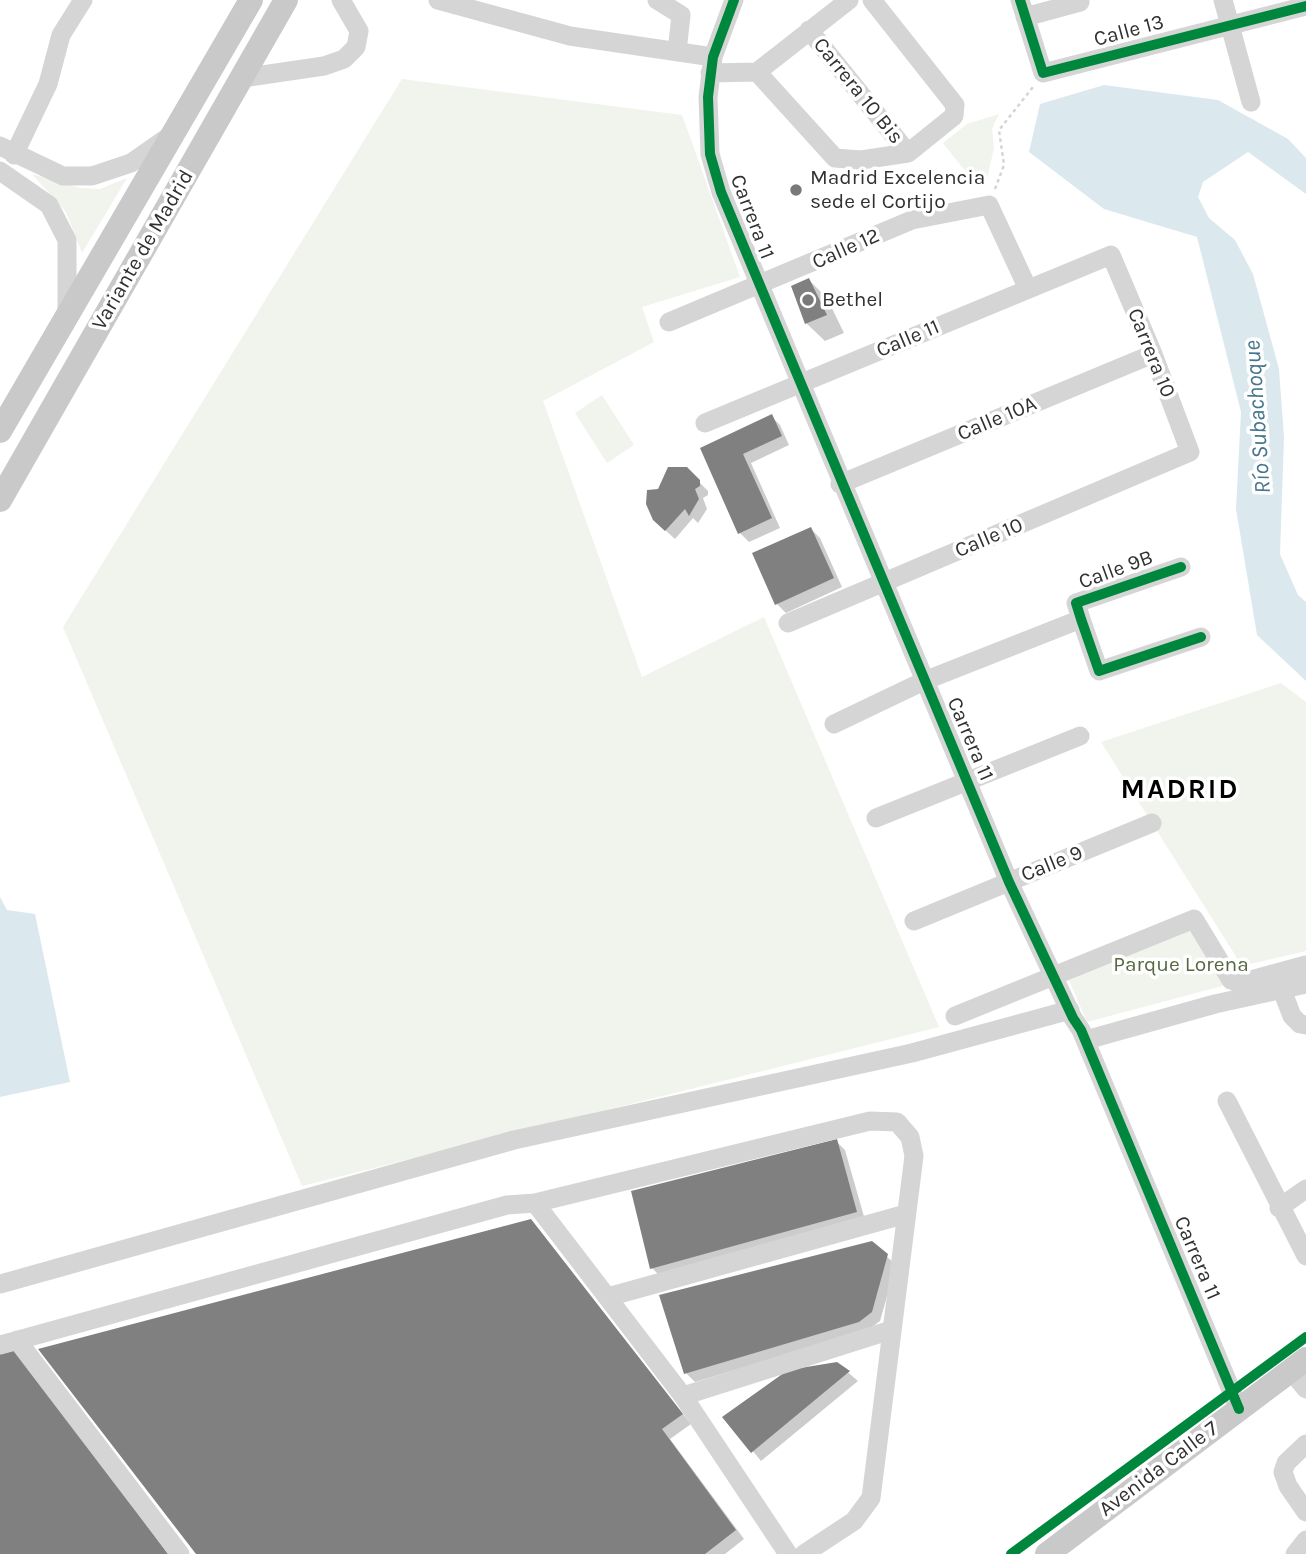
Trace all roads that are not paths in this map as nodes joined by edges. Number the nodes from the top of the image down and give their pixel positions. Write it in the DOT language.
graph roads {
  1 [pos="83,0"];
  2 [pos="251,0"];
  3 [pos="286,0"];
  4 [pos="438,0"];
  5 [pos="657,0"];
  6 [pos="734,0"];
  7 [pos="849,0"];
  8 [pos="872,0"];
  9 [pos="1223,0"];
  10 [pos="1080,2"];
  11 [pos="349,4"];
  12 [pos="1306,6"];
  13 [pos="1023,8"];
  14 [pos="1230,24"];
  15 [pos="809,30"];
  16 [pos="677,52"];
  17 [pos="711,65"];
  18 [pos="757,72"];
  19 [pos="242,78"];
  20 [pos="1251,102"];
  21 [pos="175,132"];
  22 [pos="7,150"];
  23 [pos="908,153"];
  24 [pos="0,171"];
  25 [pos="1111,254"];
  26 [pos="759,287"];
  27 [pos="1028,289"];
  28 [pos="66,321"];
  29 [pos="669,322"];
  30 [pos="1153,354"];
  31 [pos="799,385"];
  32 [pos="705,423"];
  33 [pos="0,431"];
  34 [pos="1191,452"];
  35 [pos="840,484"];
  36 [pos="0,500"];
  37 [pos="1181,567"];
  38 [pos="883,583"];
  39 [pos="1081,619"];
  40 [pos="788,623"];
  41 [pos="1201,637"];
  42 [pos="924,681"];
  43 [pos="834,724"];
  44 [pos="1080,736"];
  45 [pos="967,781"];
  46 [pos="876,818"];
  47 [pos="1152,823"];
  48 [pos="1009,882"];
  49 [pos="914,920"];
  50 [pos="1306,965"];
  51 [pos="1055,974"];
  52 [pos="1306,984"];
  53 [pos="1282,990"];
  54 [pos="1070,1010"];
  55 [pos="955,1016"];
  56 [pos="1306,1025"];
  57 [pos="1086,1040"];
  58 [pos="1227,1101"];
  59 [pos="1306,1189"];
  60 [pos="536,1202"];
  61 [pos="1279,1208"];
  62 [pos="906,1214"];
  63 [pos="1306,1256"];
  64 [pos="0,1284"];
  65 [pos="608,1297"];
  66 [pos="891,1330"];
  67 [pos="8,1343"];
  68 [pos="1301,1373"];
  69 [pos="683,1396"];
  70 [pos="1240,1409"];
  71 [pos="1306,1444"];
  72 [pos="1306,1512"];
  73 [pos="1306,1540"];
  74 [pos="180,1554"];
  75 [pos="788,1554"];
  76 [pos="804,1554"];
  77 [pos="1047,1554"];
  78 [pos="1295,1554"];
  1 -- 22 [label="street"];
  2 -- 21 [label="main road, Variante de Madrid"];
  3 -- 19 [label="main road, Variante de Madrid"];
  4 -- 16 [label="street"];
  5 -- 16 [label="street"];
  6 -- 17 [label="street"];
  7 -- 15 [label="street"];
  8 -- 23 [label="street"];
  9 -- 14 [label="street"];
  10 -- 13 [label="street"];
  11 -- 19 [label="street"];
  12 -- 14 [label="street, Calle 13"];
  13 -- 14 [label="street, Calle 13"];
  14 -- 20 [label="street"];
  15 -- 18 [label="street"];
  15 -- 23 [label="street, Carrera 10 Bis"];
  16 -- 17 [label="street"];
  17 -- 18 [label="street"];
  17 -- 26 [label="street, Carrera 11"];
  18 -- 23 [label="street"];
  19 -- 36 [label="main road, Variante de Madrid"];
  21 -- 22 [label="street"];
  21 -- 28 [label="main road, Variante de Madrid"];
  24 -- 28 [label="street"];
  25 -- 27 [label="street, Calle 11"];
  25 -- 30 [label="street, Carrera 10"];
  26 -- 27 [label="street, Calle 12"];
  26 -- 29 [label="street, Calle 12"];
  26 -- 31 [label="street, Carrera 11"];
  27 -- 31 [label="street, Calle 11"];
  28 -- 33 [label="main road, Variante de Madrid"];
  30 -- 34 [label="street, Carrera 10"];
  30 -- 35 [label="street, Calle 10A"];
  31 -- 32 [label="street, Calle 11"];
  31 -- 35 [label="street, Carrera 11"];
  34 -- 38 [label="street, Calle 10"];
  35 -- 38 [label="street, Carrera 11"];
  37 -- 39 [label="street, Calle 9B"];
  38 -- 40 [label="street, Calle 10"];
  38 -- 42 [label="street, Carrera 11"];
  39 -- 41 [label="street"];
  39 -- 42 [label="street, Calle 9B"];
  42 -- 43 [label="street, Calle 9B"];
  42 -- 45 [label="street, Carrera 11"];
  44 -- 45 [label="street"];
  45 -- 46 [label="street"];
  45 -- 48 [label="street, Carrera 11"];
  47 -- 48 [label="street, Calle 9"];
  48 -- 49 [label="street, Calle 9"];
  48 -- 51 [label="street, Carrera 11"];
  50 -- 51 [label="street"];
  51 -- 54 [label="street, Carrera 11"];
  51 -- 55 [label="street"];
  52 -- 53 [label="street"];
  53 -- 56 [label="street"];
  53 -- 57 [label="street"];
  54 -- 57 [label="street, Carrera 11"];
  54 -- 64 [label="street"];
  57 -- 70 [label="street, Carrera 11"];
  58 -- 61 [label="street"];
  59 -- 61 [label="street"];
  60 -- 62 [label="street"];
  60 -- 65 [label="street"];
  60 -- 67 [label="street"];
  61 -- 63 [label="street"];
  62 -- 65 [label="street"];
  62 -- 66 [label="street"];
  65 -- 69 [label="street"];
  66 -- 69 [label="street"];
  66 -- 76 [label="street"];
  67 -- 74 [label="street"];
  68 -- 70 [label="main road, Avenida Calle 7"];
  69 -- 75 [label="street"];
  70 -- 77 [label="main road, Avenida Calle 7"];
  71 -- 72 [label="street"];
  73 -- 78 [label="street"];
}
